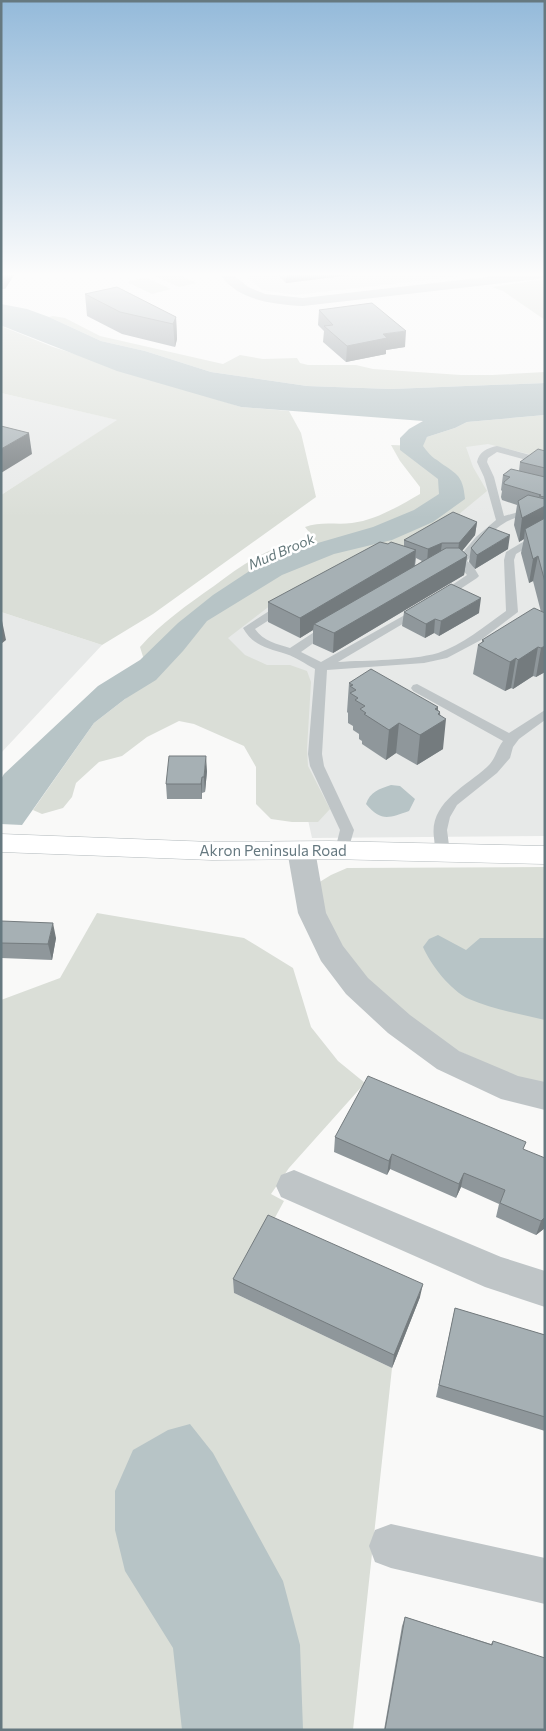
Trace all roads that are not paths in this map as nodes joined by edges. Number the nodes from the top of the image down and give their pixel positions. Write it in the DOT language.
graph roads {
  1 [pos="545,462"];
  2 [pos="545,519"];
  3 [pos="502,522"];
  4 [pos="545,532"];
  5 [pos="461,562"];
  6 [pos="434,566"];
  7 [pos="290,602"];
  8 [pos="343,619"];
  9 [pos="292,652"];
  10 [pos="321,667"];
  11 [pos="417,688"];
  12 [pos="545,714"];
  13 [pos="511,740"];
  14 [pos="13,844"];
  15 [pos="302,850"];
  16 [pos="342,850"];
  17 [pos="443,853"];
  18 [pos="545,855"];
  19 [pos="545,1096"];
  20 [pos="294,1186"];
  21 [pos="545,1289"];
  22 [pos="391,1546"];
  23 [pos="545,1581"];
  1 -- 3 [label="lane"];
  2 -- 3 [label="lane"];
  3 -- 5 [label="lane"];
  4 -- 10 [label="lane"];
  5 -- 6 [label="lane"];
  5 -- 10 [label="lane"];
  7 -- 9 [label="lane"];
  8 -- 9 [label="lane"];
  9 -- 10 [label="lane"];
  10 -- 16 [label="lane"];
  11 -- 13 [label="lane"];
  12 -- 13 [label="lane"];
  13 -- 17 [label="lane"];
  14 -- 15 [label="street, Akron Peninsula Road"];
  15 -- 16 [label="street, Akron Peninsula Road"];
  15 -- 19 [label="street"];
  16 -- 17 [label="street, Akron Peninsula Road"];
  17 -- 18 [label="street, Akron Peninsula Road"];
  20 -- 21 [label="street"];
  22 -- 23 [label="street"];
}
